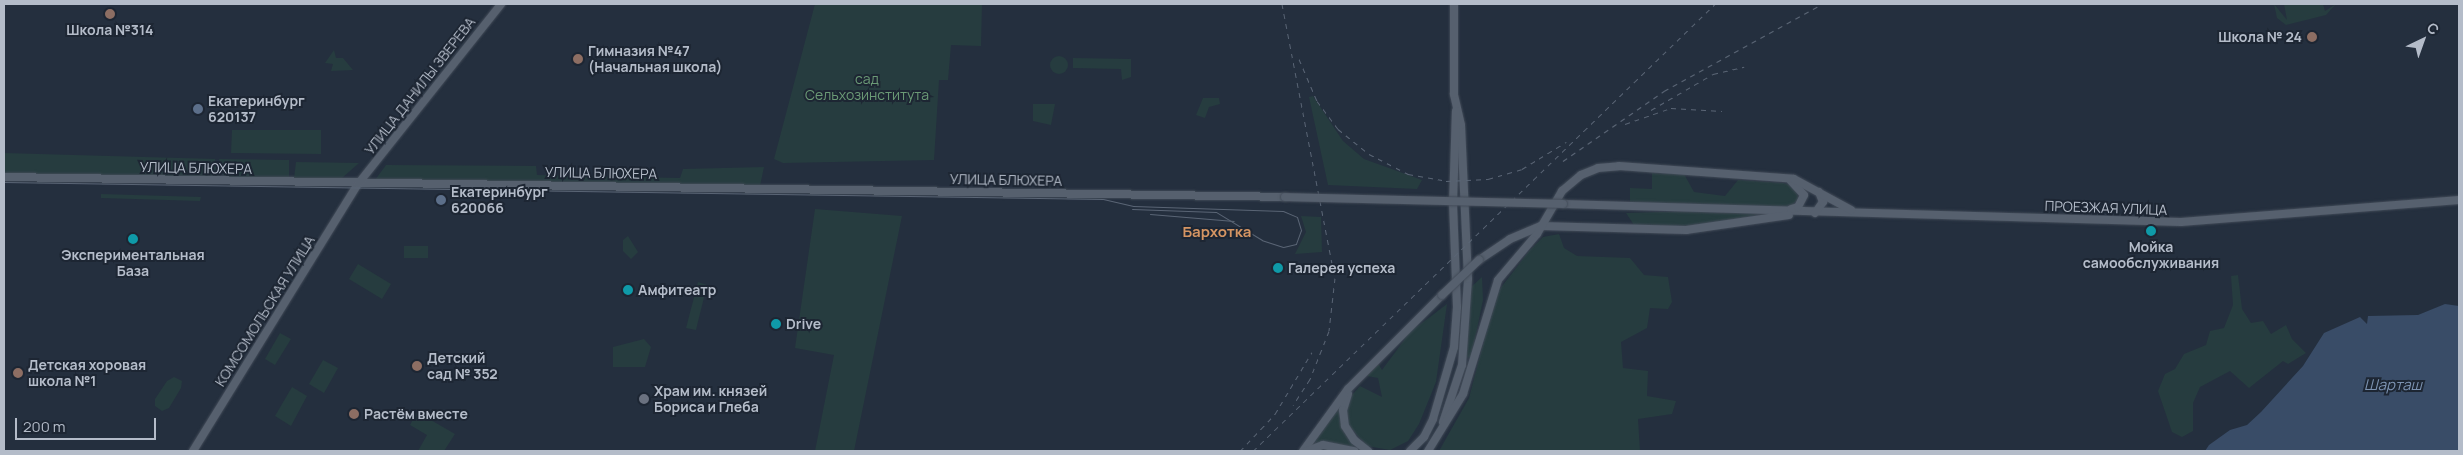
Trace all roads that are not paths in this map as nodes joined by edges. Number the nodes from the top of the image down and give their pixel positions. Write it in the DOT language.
graph roads {
  1 [pos="501,4"];
  2 [pos="1454,4"];
  3 [pos="1456,111"];
  4 [pos="4,177"];
  5 [pos="1783,178"];
  6 [pos="358,184"];
  7 [pos="1818,190"];
  8 [pos="2459,200"];
  9 [pos="1752,209"];
  10 [pos="1779,210"];
  11 [pos="1811,212"];
  12 [pos="1864,213"];
  13 [pos="1541,226"];
  14 [pos="1356,380"];
  15 [pos="1430,448"];
  16 [pos="193,451"];
  17 [pos="1303,451"];
  18 [pos="1307,451"];
  19 [pos="1354,451"];
  20 [pos="1368,451"];
  21 [pos="1410,451"];
  1 -- 6 [label="main road, УЛИЦА ДАНИЛЫ ЗВЕРЕВА"];
  2 -- 3 [label="main road"];
  3 -- 15 [label="main road"];
  3 -- 21 [label="main road"];
  4 -- 6 [label="main road, УЛИЦА БЛЮХЕРА"];
  5 -- 7 [label="main road"];
  5 -- 10 [label="main road"];
  5 -- 13 [label="main road"];
  6 -- 9 [label="main road, УЛИЦА БЛЮХЕРА, bridge"];
  6 -- 16 [label="main road, КОМСОМОЛЬСКАЯ УЛИЦА"];
  7 -- 11 [label="main road"];
  7 -- 12 [label="main road"];
  8 -- 12 [label="main road, ПРОЕЗЖАЯ УЛИЦА"];
  9 -- 10 [label="main road, ПРОЕЗЖАЯ УЛИЦА"];
  10 -- 11 [label="main road, ПРОЕЗЖАЯ УЛИЦА"];
  11 -- 12 [label="main road, ПРОЕЗЖАЯ УЛИЦА"];
  11 -- 13 [label="main road"];
  13 -- 14 [label="main road, bridge"];
  13 -- 15 [label="main road"];
  14 -- 17 [label="main road"];
  14 -- 20 [label="main road"];
  18 -- 19 [label="main road"];
}
